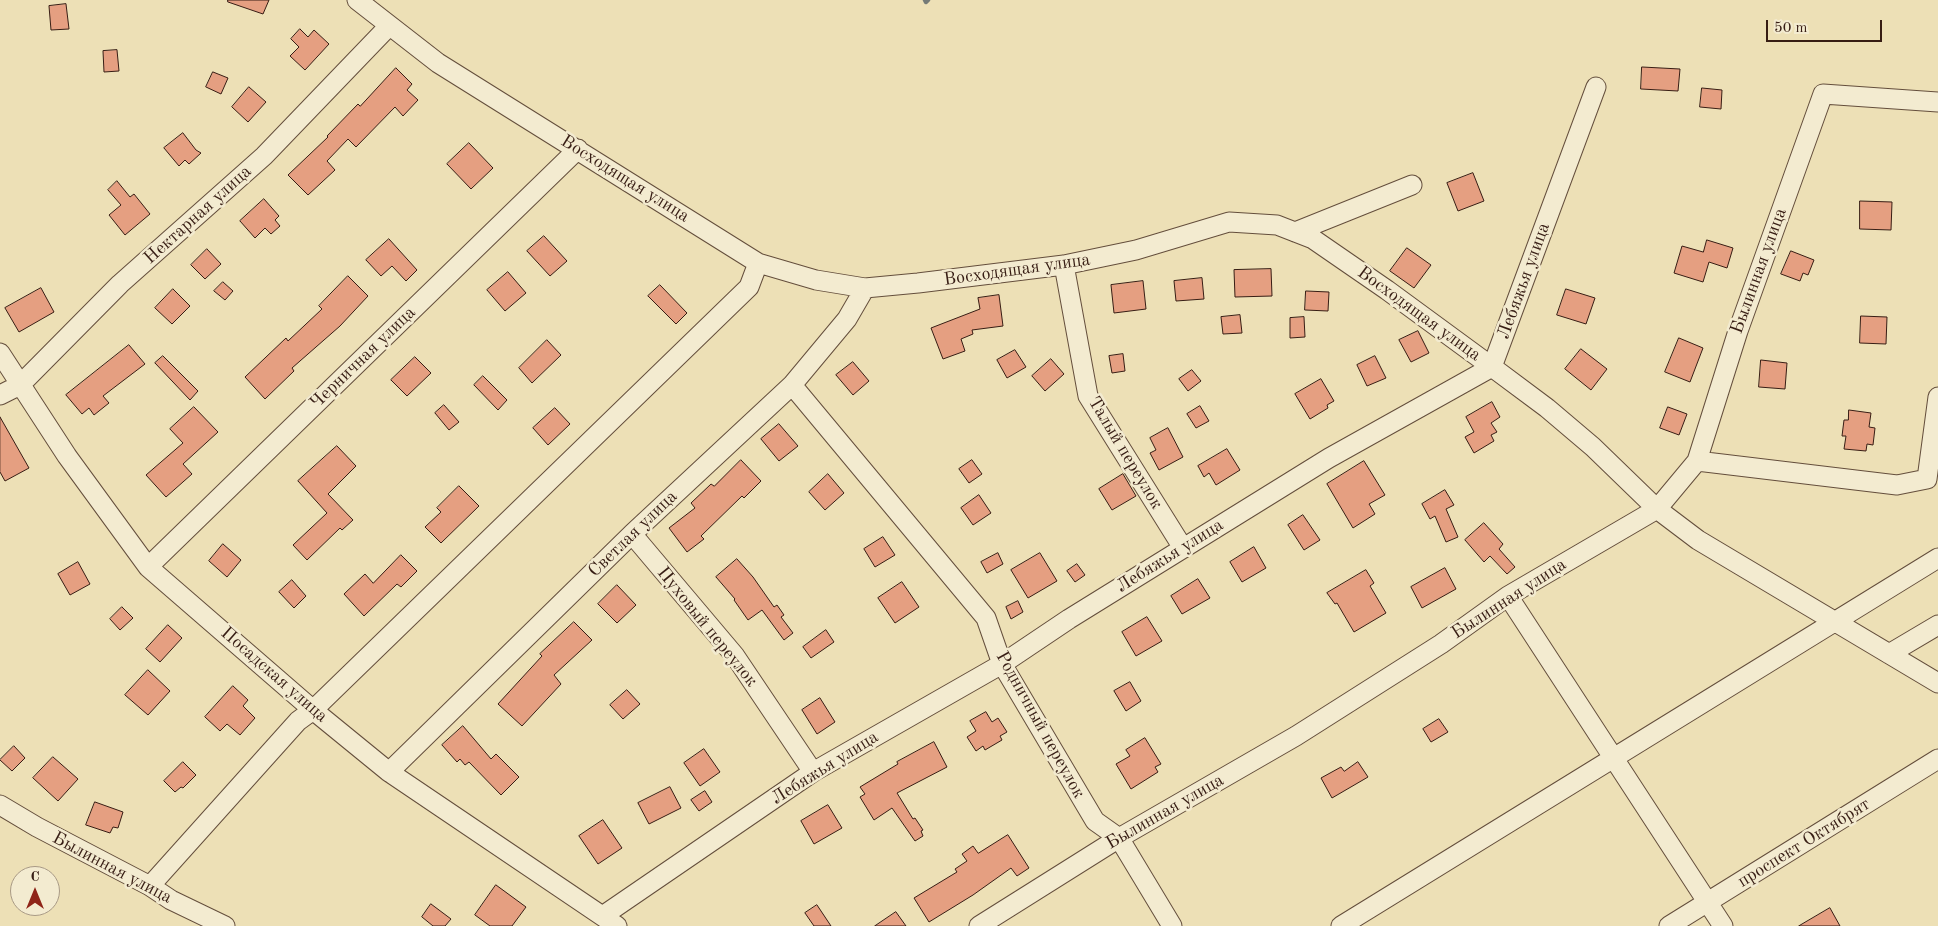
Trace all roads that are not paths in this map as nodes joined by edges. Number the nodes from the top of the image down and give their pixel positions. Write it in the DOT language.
graph roads {
  1 [pos="357,0"];
  2 [pos="389,26"];
  3 [pos="1596,87"];
  4 [pos="1938,102"];
  5 [pos="578,149"];
  6 [pos="1412,185"];
  7 [pos="1295,232"];
  8 [pos="758,263"];
  9 [pos="1064,265"];
  10 [pos="865,288"];
  11 [pos="0,353"];
  12 [pos="1492,367"];
  13 [pos="20,385"];
  14 [pos="792,385"];
  15 [pos="0,395"];
  16 [pos="1938,397"];
  17 [pos="1697,461"];
  18 [pos="1657,509"];
  19 [pos="632,534"];
  20 [pos="1183,548"];
  21 [pos="1938,558"];
  22 [pos="148,567"];
  23 [pos="1508,596"];
  24 [pos="1835,622"];
  25 [pos="1938,625"];
  26 [pos="1889,654"];
  27 [pos="1002,664"];
  28 [pos="1938,683"];
  29 [pos="313,710"];
  30 [pos="1614,759"];
  31 [pos="1938,759"];
  32 [pos="389,772"];
  33 [pos="813,772"];
  34 [pos="0,806"];
  35 [pos="1120,838"];
  36 [pos="150,886"];
  37 [pos="1708,903"];
  38 [pos="610,921"];
  39 [pos="225,926"];
  40 [pos="979,926"];
  41 [pos="1172,926"];
  42 [pos="1341,926"];
  43 [pos="1669,926"];
  44 [pos="1723,926"];
  1 -- 2 [label="street, Восходящая улица"];
  2 -- 5 [label="street, Восходящая улица"];
  2 -- 13 [label="street, Нектарная улица"];
  3 -- 12 [label="street, Лебяжья улица"];
  4 -- 17 [label="street, Былинная улица"];
  5 -- 8 [label="street, Восходящая улица"];
  5 -- 22 [label="street, Черничная улица"];
  6 -- 7 [label="street"];
  7 -- 9 [label="street, Восходящая улица"];
  7 -- 12 [label="street, Восходящая улица"];
  8 -- 10 [label="street, Восходящая улица"];
  8 -- 29 [label="street"];
  9 -- 10 [label="street, Восходящая улица"];
  9 -- 20 [label="street, Талый переулок"];
  10 -- 14 [label="street, Светлая улица"];
  11 -- 13 [label="street, Посадская улица"];
  12 -- 18 [label="street, Восходящая улица"];
  12 -- 20 [label="street, Лебяжья улица"];
  13 -- 15 [label="street, Нектарная улица"];
  13 -- 22 [label="street, Посадская улица"];
  14 -- 19 [label="street, Светлая улица"];
  14 -- 27 [label="street, Родничный переулок"];
  16 -- 17 [label="street"];
  17 -- 18 [label="street, Былинная улица"];
  18 -- 23 [label="street, Былинная улица"];
  18 -- 24 [label="street, Восходящая улица"];
  19 -- 32 [label="street, Светлая улица"];
  19 -- 33 [label="street, Пуховый переулок"];
  20 -- 27 [label="street, Лебяжья улица"];
  21 -- 24 [label="street"];
  22 -- 29 [label="street, Посадская улица"];
  23 -- 30 [label="street"];
  23 -- 35 [label="street, Былинная улица"];
  24 -- 26 [label="street, Восходящая улица"];
  24 -- 30 [label="street"];
  25 -- 26 [label="street"];
  26 -- 28 [label="street, Восходящая улица"];
  27 -- 33 [label="street, Лебяжья улица"];
  27 -- 35 [label="street, Родничный переулок"];
  29 -- 32 [label="street, Посадская улица"];
  29 -- 36 [label="street"];
  30 -- 37 [label="street"];
  30 -- 42 [label="street"];
  31 -- 37 [label="street, проспект Октябрят"];
  32 -- 38 [label="street, Посадская улица"];
  33 -- 38 [label="street, Лебяжья улица"];
  34 -- 36 [label="street, Былинная улица"];
  35 -- 40 [label="street, Былинная улица"];
  35 -- 41 [label="street, Родничный переулок"];
  36 -- 39 [label="street, Былинная улица"];
  37 -- 43 [label="street, проспект Октябрят"];
  37 -- 44 [label="street"];
}
